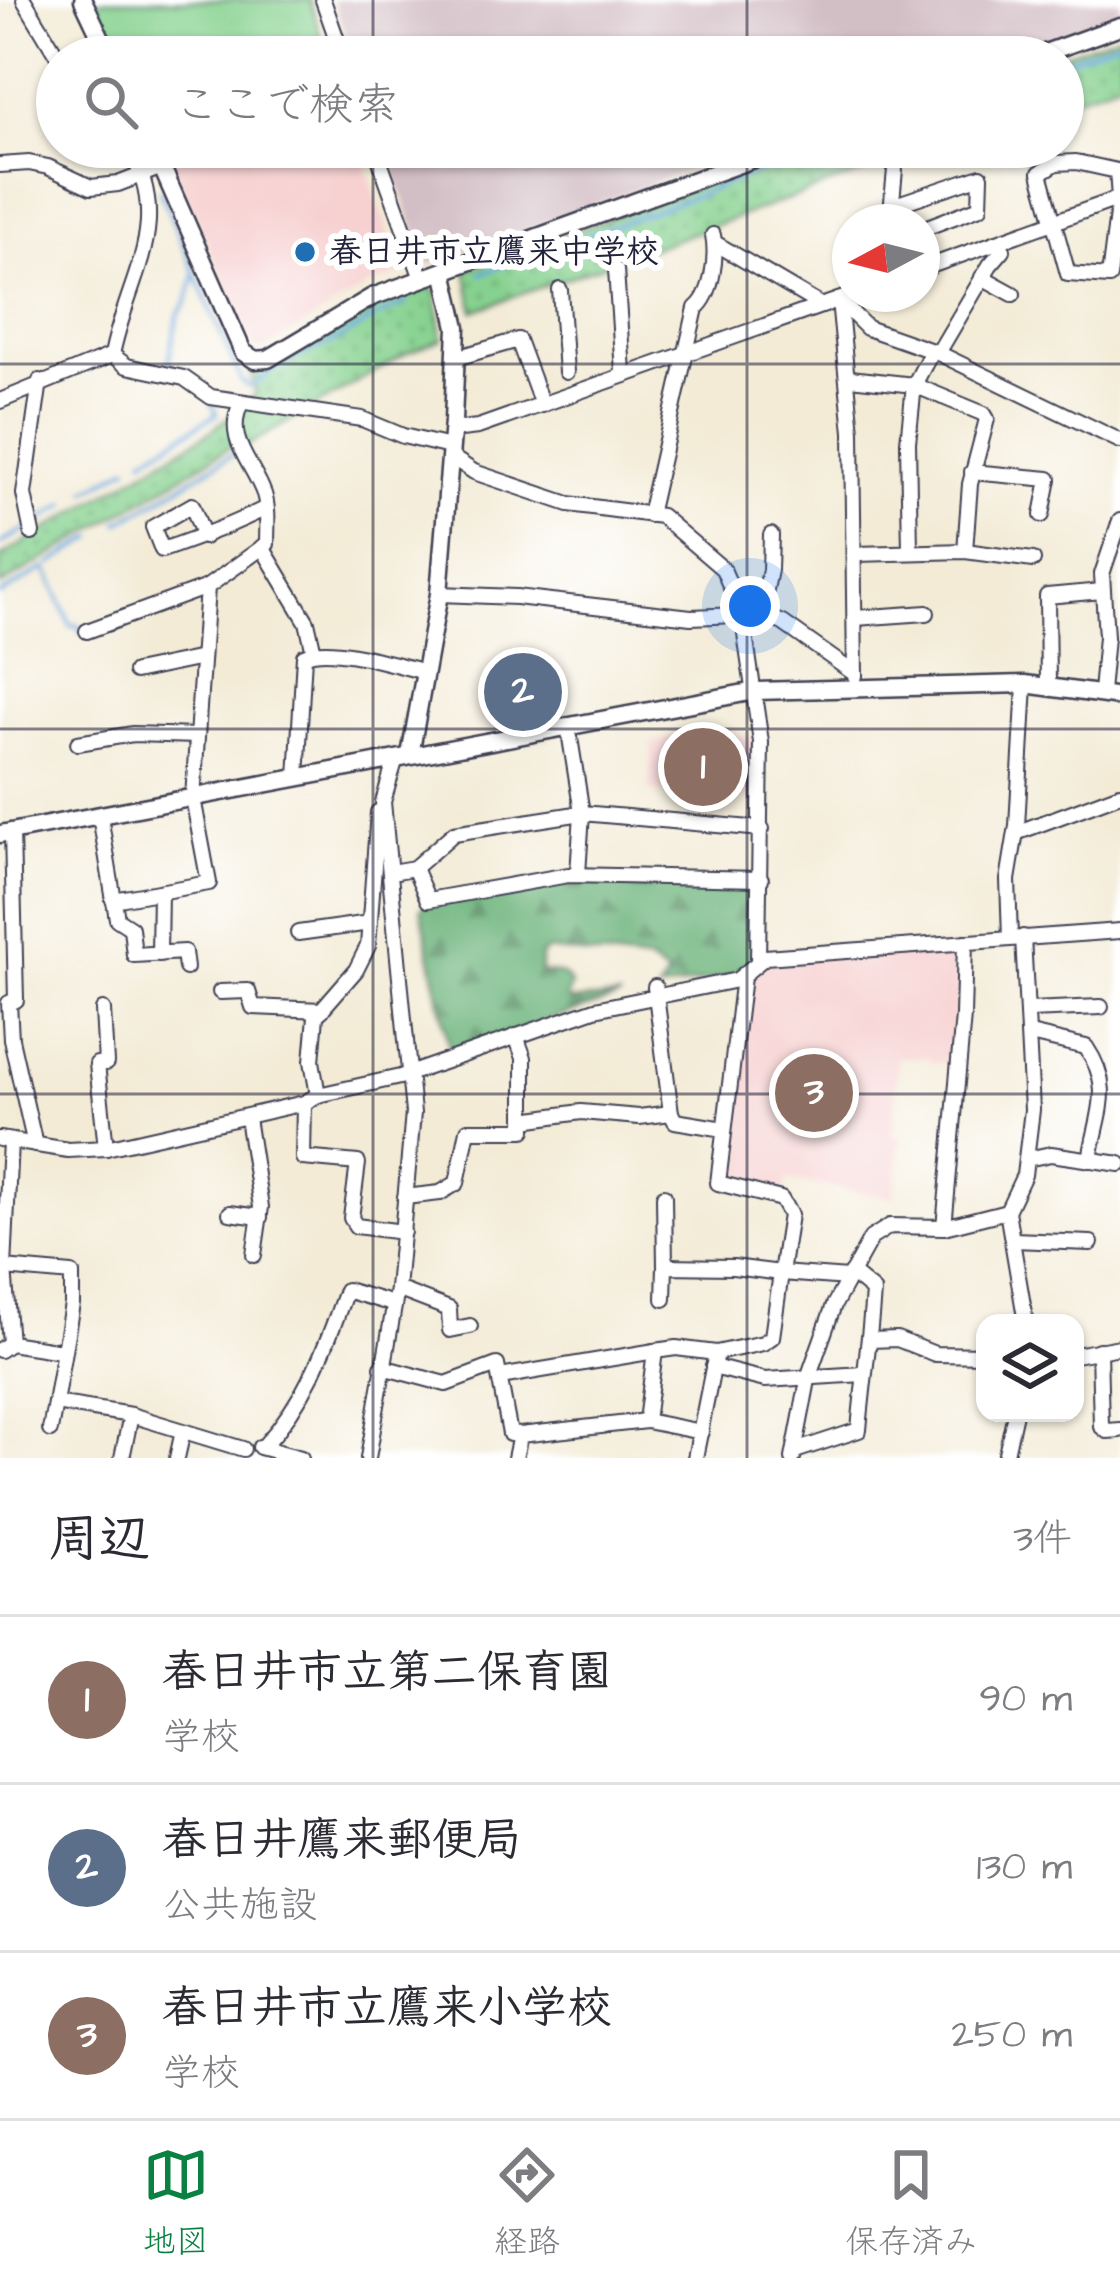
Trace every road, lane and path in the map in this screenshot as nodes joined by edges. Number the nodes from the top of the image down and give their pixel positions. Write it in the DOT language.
graph roads {
  1 [pos="24,0"];
  2 [pos="83,0"];
  3 [pos="323,0"];
  4 [pos="1120,26"];
  5 [pos="45,36"];
  6 [pos="100,36"];
  7 [pos="336,36"];
  8 [pos="1084,39"];
  9 [pos="1084,163"];
  10 [pos="0,165"];
  11 [pos="36,166"];
  12 [pos="41,168"];
  13 [pos="138,168"];
  14 [pos="160,168"];
  15 [pos="162,168"];
  16 [pos="382,168"];
  17 [pos="728,168"];
  18 [pos="1048,168"];
  19 [pos="895,170"];
  20 [pos="142,176"];
  21 [pos="1120,198"];
  22 [pos="892,204"];
  23 [pos="914,204"];
  24 [pos="1054,221"];
  25 [pos="940,222"];
  26 [pos="997,242"];
  27 [pos="940,263"];
  28 [pos="616,270"];
  29 [pos="444,271"];
  30 [pos="982,277"];
  31 [pos="422,279"];
  32 [pos="560,290"];
  33 [pos="1012,294"];
  34 [pos="832,302"];
  35 [pos="822,306"];
  36 [pos="841,312"];
  37 [pos="851,312"];
  38 [pos="935,352"];
  39 [pos="112,355"];
  40 [pos="687,356"];
  41 [pos="456,358"];
  42 [pos="566,372"];
  43 [pos="622,372"];
  44 [pos="850,378"];
  45 [pos="40,381"];
  46 [pos="914,385"];
  47 [pos="0,401"];
  48 [pos="241,403"];
  49 [pos="542,405"];
  50 [pos="1120,441"];
  51 [pos="451,444"];
  52 [pos="972,472"];
  53 [pos="266,508"];
  54 [pos="649,514"];
  55 [pos="1042,514"];
  56 [pos="1120,521"];
  57 [pos="32,533"];
  58 [pos="770,535"];
  59 [pos="204,537"];
  60 [pos="262,548"];
  61 [pos="910,550"];
  62 [pos="965,551"];
  63 [pos="856,554"];
  64 [pos="1033,560"];
  65 [pos="207,587"];
  66 [pos="1102,591"];
  67 [pos="439,594"];
  68 [pos="927,613"];
  69 [pos="742,614"];
  70 [pos="761,614"];
  71 [pos="855,618"];
  72 [pos="87,631"];
  73 [pos="314,652"];
  74 [pos="202,658"];
  75 [pos="425,671"];
  76 [pos="135,672"];
  77 [pos="855,680"];
  78 [pos="1025,684"];
  79 [pos="1048,686"];
  80 [pos="755,691"];
  81 [pos="1101,692"];
  82 [pos="1120,697"];
  83 [pos="568,725"];
  84 [pos="197,736"];
  85 [pos="78,743"];
  86 [pos="403,756"];
  87 [pos="296,778"];
  88 [pos="1120,794"];
  89 [pos="193,798"];
  90 [pos="383,802"];
  91 [pos="582,813"];
  92 [pos="100,816"];
  93 [pos="762,829"];
  94 [pos="6,833"];
  95 [pos="1016,833"];
  96 [pos="414,868"];
  97 [pos="391,872"];
  98 [pos="578,874"];
  99 [pos="761,879"];
  100 [pos="160,892"];
  101 [pos="113,900"];
  102 [pos="370,923"];
  103 [pos="298,932"];
  104 [pos="1120,932"];
  105 [pos="1017,937"];
  106 [pos="965,942"];
  107 [pos="159,954"];
  108 [pos="8,962"];
  109 [pos="758,962"];
  110 [pos="186,968"];
  111 [pos="742,977"];
  112 [pos="220,992"];
  113 [pos="655,992"];
  114 [pos="4,1004"];
  115 [pos="1101,1007"];
  116 [pos="103,1010"];
  117 [pos="322,1010"];
  118 [pos="1028,1010"];
  119 [pos="1030,1034"];
  120 [pos="516,1036"];
  121 [pos="410,1072"];
  122 [pos="311,1099"];
  123 [pos="671,1113"];
  124 [pos="247,1118"];
  125 [pos="524,1120"];
  126 [pos="724,1130"];
  127 [pos="5,1140"];
  128 [pos="35,1145"];
  129 [pos="106,1148"];
  130 [pos="1027,1159"];
  131 [pos="1090,1160"];
  132 [pos="1120,1164"];
  133 [pos="664,1196"];
  134 [pos="406,1197"];
  135 [pos="1007,1211"];
  136 [pos="230,1213"];
  137 [pos="260,1216"];
  138 [pos="944,1226"];
  139 [pos="403,1232"];
  140 [pos="1013,1240"];
  141 [pos="1091,1243"];
  142 [pos="254,1255"];
  143 [pos="665,1266"];
  144 [pos="3,1273"];
  145 [pos="781,1273"];
  146 [pos="850,1275"];
  147 [pos="395,1297"];
  148 [pos="664,1299"];
  149 [pos="1025,1314"];
  150 [pos="470,1326"];
  151 [pos="870,1340"];
  152 [pos="5,1346"];
  153 [pos="1120,1347"];
  154 [pos="1099,1350"];
  155 [pos="61,1351"];
  156 [pos="655,1351"];
  157 [pos="1084,1353"];
  158 [pos="976,1355"];
  159 [pos="715,1360"];
  160 [pos="382,1367"];
  161 [pos="864,1374"];
  162 [pos="809,1375"];
  163 [pos="500,1377"];
  164 [pos="55,1402"];
  165 [pos="131,1415"];
  166 [pos="646,1420"];
  167 [pos="1013,1422"];
  168 [pos="50,1430"];
  169 [pos="1120,1430"];
  170 [pos="183,1431"];
  171 [pos="700,1432"];
  172 [pos="520,1435"];
  173 [pos="264,1446"];
  174 [pos="242,1454"];
  175 [pos="794,1455"];
  176 [pos="122,1458"];
  177 [pos="177,1458"];
  178 [pos="301,1458"];
  179 [pos="368,1458"];
  180 [pos="514,1458"];
  181 [pos="695,1458"];
  182 [pos="1006,1458"];
  1 -- 5 [label="street"];
  2 -- 6 [label="street"];
  3 -- 7 [label="street"];
  4 -- 8 [label="street"];
  9 -- 21 [label="street"];
  10 -- 11 [label="street"];
  12 -- 20 [label="street"];
  13 -- 20 [label="street"];
  14 -- 20 [label="street"];
  15 -- 31 [label="street"];
  16 -- 31 [label="street"];
  17 -- 29 [label="street"];
  18 -- 24 [label="street"];
  19 -- 22 [label="street"];
  20 -- 39 [label="street"];
  21 -- 24 [label="street"];
  21 -- 24 [label="street"];
  23 -- 25 [label="street"];
  24 -- 26 [label="street"];
  26 -- 27 [label="street"];
  26 -- 30 [label="street"];
  28 -- 43 [label="street"];
  29 -- 31 [label="street"];
  29 -- 41 [label="street"];
  30 -- 33 [label="street"];
  30 -- 38 [label="street"];
  32 -- 42 [label="street"];
  34 -- 35 [label="street"];
  35 -- 40 [label="street"];
  35 -- 40 [label="street"];
  36 -- 44 [label="street"];
  37 -- 38 [label="street"];
  38 -- 46 [label="street"];
  38 -- 50 [label="street"];
  39 -- 45 [label="street"];
  39 -- 48 [label="street"];
  40 -- 49 [label="street"];
  40 -- 54 [label="street"];
  41 -- 49 [label="street"];
  41 -- 51 [label="street"];
  44 -- 46 [label="street"];
  44 -- 63 [label="street"];
  45 -- 47 [label="street"];
  45 -- 57 [label="street"];
  46 -- 52 [label="street"];
  46 -- 61 [label="street"];
  48 -- 51 [label="street"];
  48 -- 53 [label="street"];
  49 -- 51 [label="street"];
  51 -- 54 [label="street"];
  51 -- 67 [label="street"];
  52 -- 55 [label="street"];
  52 -- 62 [label="street"];
  53 -- 59 [label="street"];
  53 -- 60 [label="street"];
  54 -- 69 [label="street"];
  56 -- 66 [label="street"];
  58 -- 70 [label="street"];
  60 -- 65 [label="street"];
  60 -- 73 [label="street"];
  61 -- 62 [label="street"];
  61 -- 63 [label="street"];
  62 -- 64 [label="street"];
  63 -- 71 [label="street"];
  65 -- 72 [label="street"];
  65 -- 74 [label="street"];
  66 -- 79 [label="street"];
  66 -- 81 [label="street"];
  67 -- 69 [label="street"];
  67 -- 75 [label="street"];
  68 -- 71 [label="street"];
  69 -- 70 [label="street"];
  69 -- 80 [label="street"];
  70 -- 77 [label="street"];
  71 -- 77 [label="street"];
  73 -- 75 [label="street"];
  73 -- 87 [label="street"];
  74 -- 76 [label="street"];
  74 -- 84 [label="street"];
  75 -- 86 [label="street"];
  77 -- 78 [label="street"];
  77 -- 80 [label="street"];
  78 -- 79 [label="street"];
  78 -- 95 [label="street"];
  79 -- 81 [label="street"];
  80 -- 83 [label="street"];
  80 -- 93 [label="street"];
  81 -- 82 [label="street"];
  83 -- 86 [label="street"];
  83 -- 91 [label="street"];
  84 -- 85 [label="street"];
  84 -- 89 [label="street"];
  86 -- 87 [label="street"];
  86 -- 90 [label="street"];
  87 -- 89 [label="street"];
  88 -- 95 [label="street"];
  89 -- 92 [label="street"];
  89 -- 100 [label="street"];
  90 -- 97 [label="street"];
  90 -- 102 [label="street"];
  91 -- 93 [label="street"];
  91 -- 96 [label="street"];
  91 -- 98 [label="street"];
  92 -- 94 [label="street"];
  92 -- 101 [label="street"];
  93 -- 99 [label="street"];
  94 -- 108 [label="street"];
  95 -- 105 [label="street"];
  96 -- 97 [label="street"];
  96 -- 98 [label="street"];
  97 -- 121 [label="street"];
  98 -- 99 [label="street"];
  99 -- 109 [label="street"];
  100 -- 101 [label="street"];
  100 -- 107 [label="street"];
  101 -- 107 [label="street"];
  102 -- 103 [label="street"];
  102 -- 117 [label="street"];
  104 -- 105 [label="street"];
  105 -- 106 [label="street"];
  105 -- 118 [label="street"];
  106 -- 109 [label="street"];
  106 -- 138 [label="street"];
  107 -- 110 [label="street"];
  108 -- 114 [label="street"];
  109 -- 111 [label="street"];
  111 -- 113 [label="street"];
  111 -- 126 [label="street"];
  112 -- 117 [label="street"];
  113 -- 120 [label="street"];
  113 -- 123 [label="street"];
  114 -- 128 [label="street"];
  115 -- 118 [label="street"];
  116 -- 129 [label="street"];
  117 -- 122 [label="street"];
  118 -- 119 [label="street"];
  119 -- 130 [label="street"];
  119 -- 131 [label="street"];
  120 -- 121 [label="street"];
  120 -- 125 [label="street"];
  121 -- 122 [label="street"];
  121 -- 134 [label="street"];
  122 -- 124 [label="street"];
  122 -- 139 [label="street"];
  123 -- 125 [label="street"];
  123 -- 126 [label="street"];
  124 -- 129 [label="street"];
  124 -- 137 [label="street"];
  125 -- 134 [label="street"];
  126 -- 145 [label="street"];
  127 -- 128 [label="street"];
  127 -- 144 [label="street"];
  128 -- 129 [label="street"];
  130 -- 131 [label="street"];
  130 -- 135 [label="street"];
  131 -- 132 [label="street"];
  133 -- 143 [label="street"];
  134 -- 139 [label="street"];
  135 -- 138 [label="street"];
  135 -- 140 [label="street"];
  136 -- 137 [label="street"];
  137 -- 142 [label="street"];
  138 -- 146 [label="street"];
  139 -- 147 [label="street"];
  140 -- 141 [label="street"];
  140 -- 149 [label="street"];
  143 -- 145 [label="street"];
  143 -- 148 [label="street"];
  144 -- 152 [label="street"];
  144 -- 155 [label="street"];
  145 -- 146 [label="street"];
  145 -- 159 [label="street"];
  146 -- 151 [label="street"];
  146 -- 162 [label="street"];
  147 -- 150 [label="street"];
  147 -- 160 [label="street"];
  147 -- 173 [label="street"];
  151 -- 158 [label="street"];
  151 -- 161 [label="street"];
  152 -- 155 [label="street"];
  153 -- 154 [label="street"];
  154 -- 157 [label="street"];
  154 -- 169 [label="street"];
  155 -- 164 [label="street"];
  156 -- 159 [label="street"];
  156 -- 163 [label="street"];
  156 -- 166 [label="street"];
  159 -- 162 [label="street"];
  159 -- 171 [label="street"];
  160 -- 163 [label="street"];
  160 -- 179 [label="street"];
  161 -- 162 [label="street"];
  161 -- 175 [label="street"];
  162 -- 175 [label="street"];
  163 -- 172 [label="street"];
  164 -- 165 [label="street"];
  164 -- 168 [label="street"];
  165 -- 170 [label="street"];
  165 -- 176 [label="street"];
  166 -- 171 [label="street"];
  166 -- 172 [label="street"];
  167 -- 182 [label="street"];
  170 -- 174 [label="street"];
  170 -- 177 [label="street"];
  171 -- 181 [label="street"];
  172 -- 180 [label="street"];
  173 -- 174 [label="street"];
  173 -- 178 [label="street"];
}
